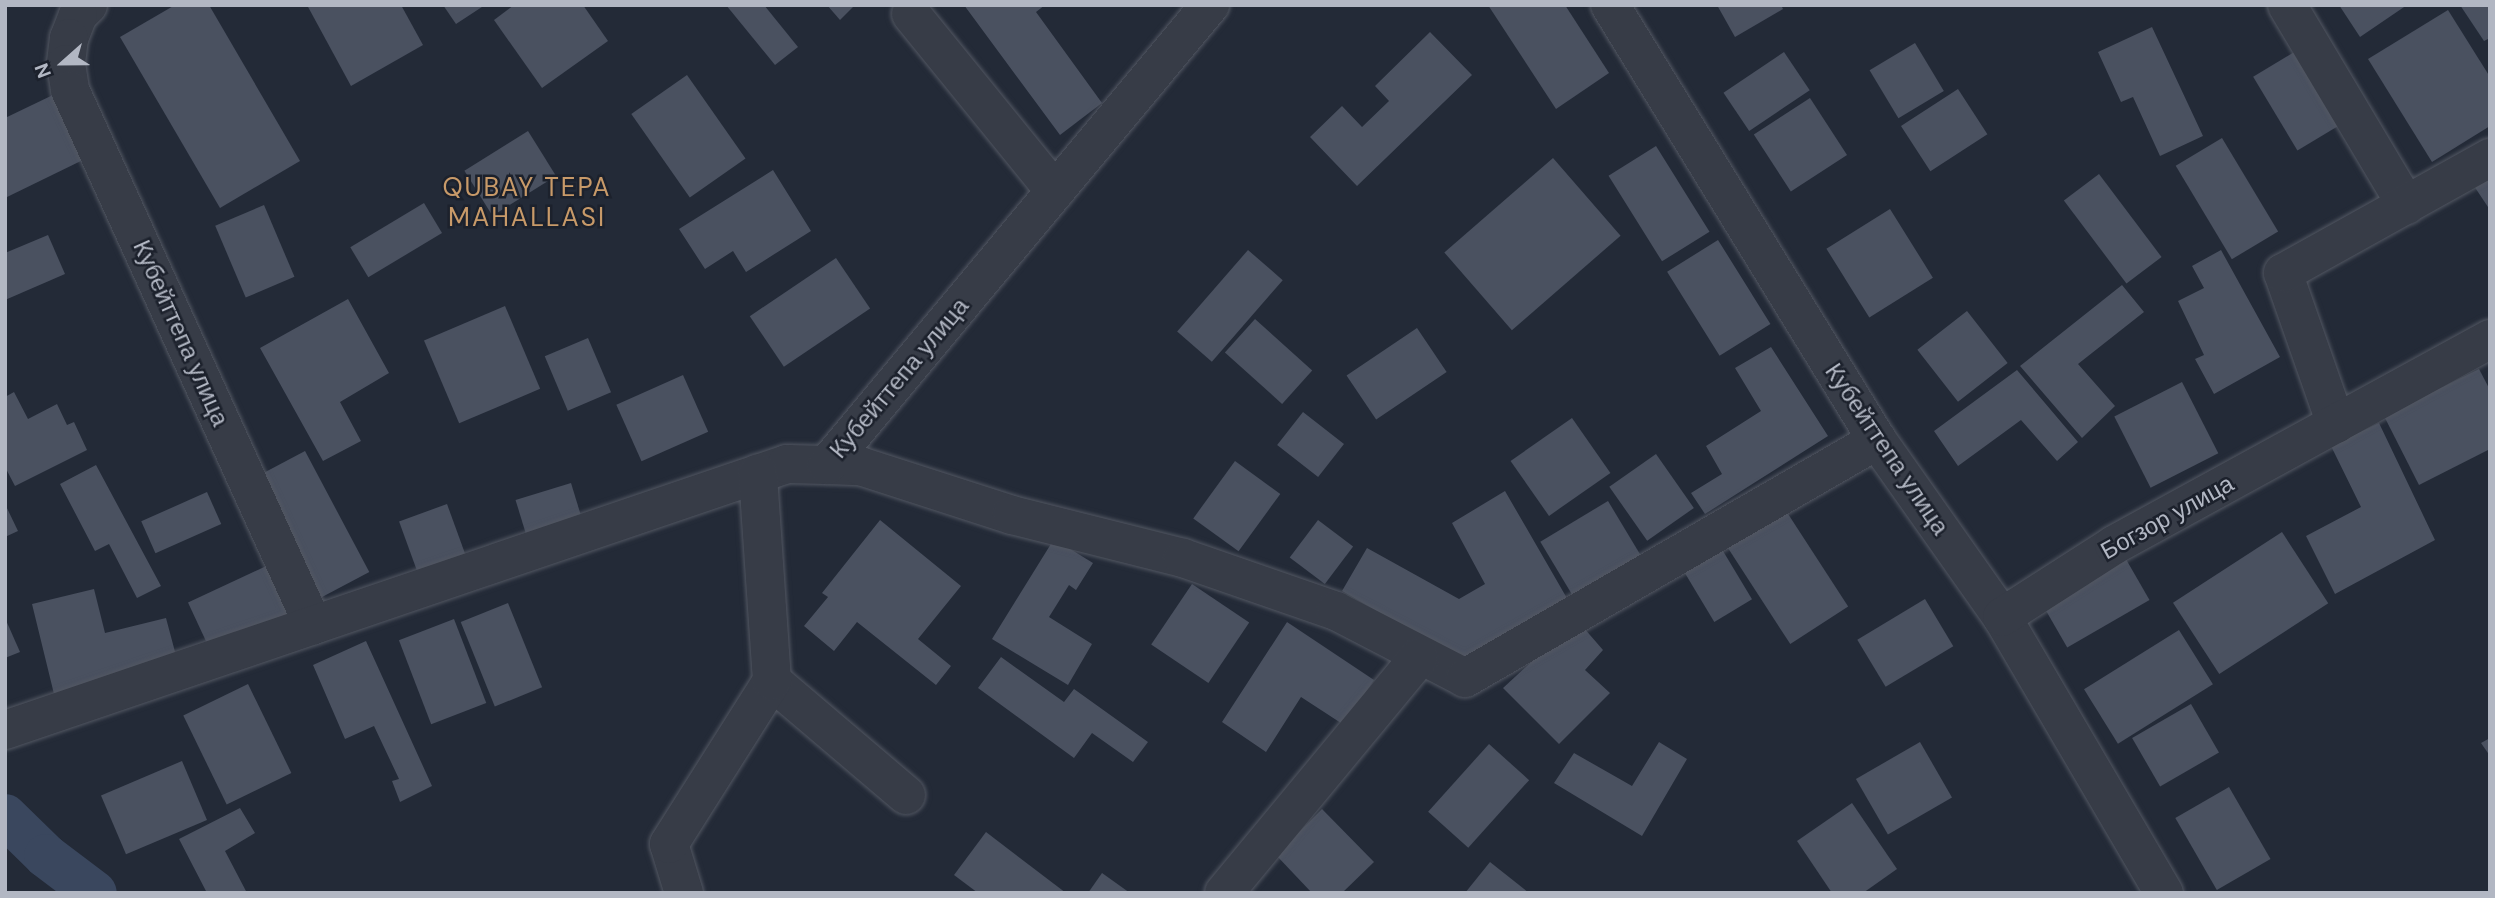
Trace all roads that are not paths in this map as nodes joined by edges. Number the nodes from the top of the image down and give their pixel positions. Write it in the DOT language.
graph roads {
  1 [pos="88,5"];
  2 [pos="1210,5"];
  3 [pos="1610,5"];
  4 [pos="2287,5"];
  5 [pos="911,14"];
  6 [pos="2490,158"];
  7 [pos="1055,191"];
  8 [pos="2406,205"];
  9 [pos="2490,339"];
  10 [pos="2336,424"];
  11 [pos="1877,440"];
  12 [pos="827,465"];
  13 [pos="758,473"];
  14 [pos="2002,617"];
  15 [pos="313,625"];
  16 [pos="1419,657"];
  17 [pos="772,681"];
  18 [pos="5,730"];
  19 [pos="906,794"];
  20 [pos="684,893"];
  21 [pos="1224,893"];
  22 [pos="2164,893"];
  1 -- 15 [label="street, Кубейттепа улица"];
  2 -- 7 [label="street, Кубейттепа улица"];
  3 -- 11 [label="street, Кубейттепа улица"];
  4 -- 8 [label="street"];
  5 -- 7 [label="street"];
  6 -- 8 [label="street"];
  7 -- 12 [label="street, Кубейттепа улица"];
  8 -- 10 [label="street"];
  9 -- 10 [label="street, Богзор улица"];
  10 -- 14 [label="street, Богзор улица"];
  11 -- 14 [label="street, Кубейттепа улица"];
  11 -- 16 [label="street"];
  12 -- 13 [label="street, Кубейттепа улица"];
  12 -- 16 [label="street"];
  13 -- 15 [label="street, Кубейттепа улица"];
  13 -- 17 [label="street"];
  14 -- 22 [label="street, Кубейттепа улица"];
  15 -- 18 [label="street, Кубейттепа улица"];
  16 -- 21 [label="street"];
  17 -- 19 [label="street"];
  17 -- 20 [label="street"];
}
